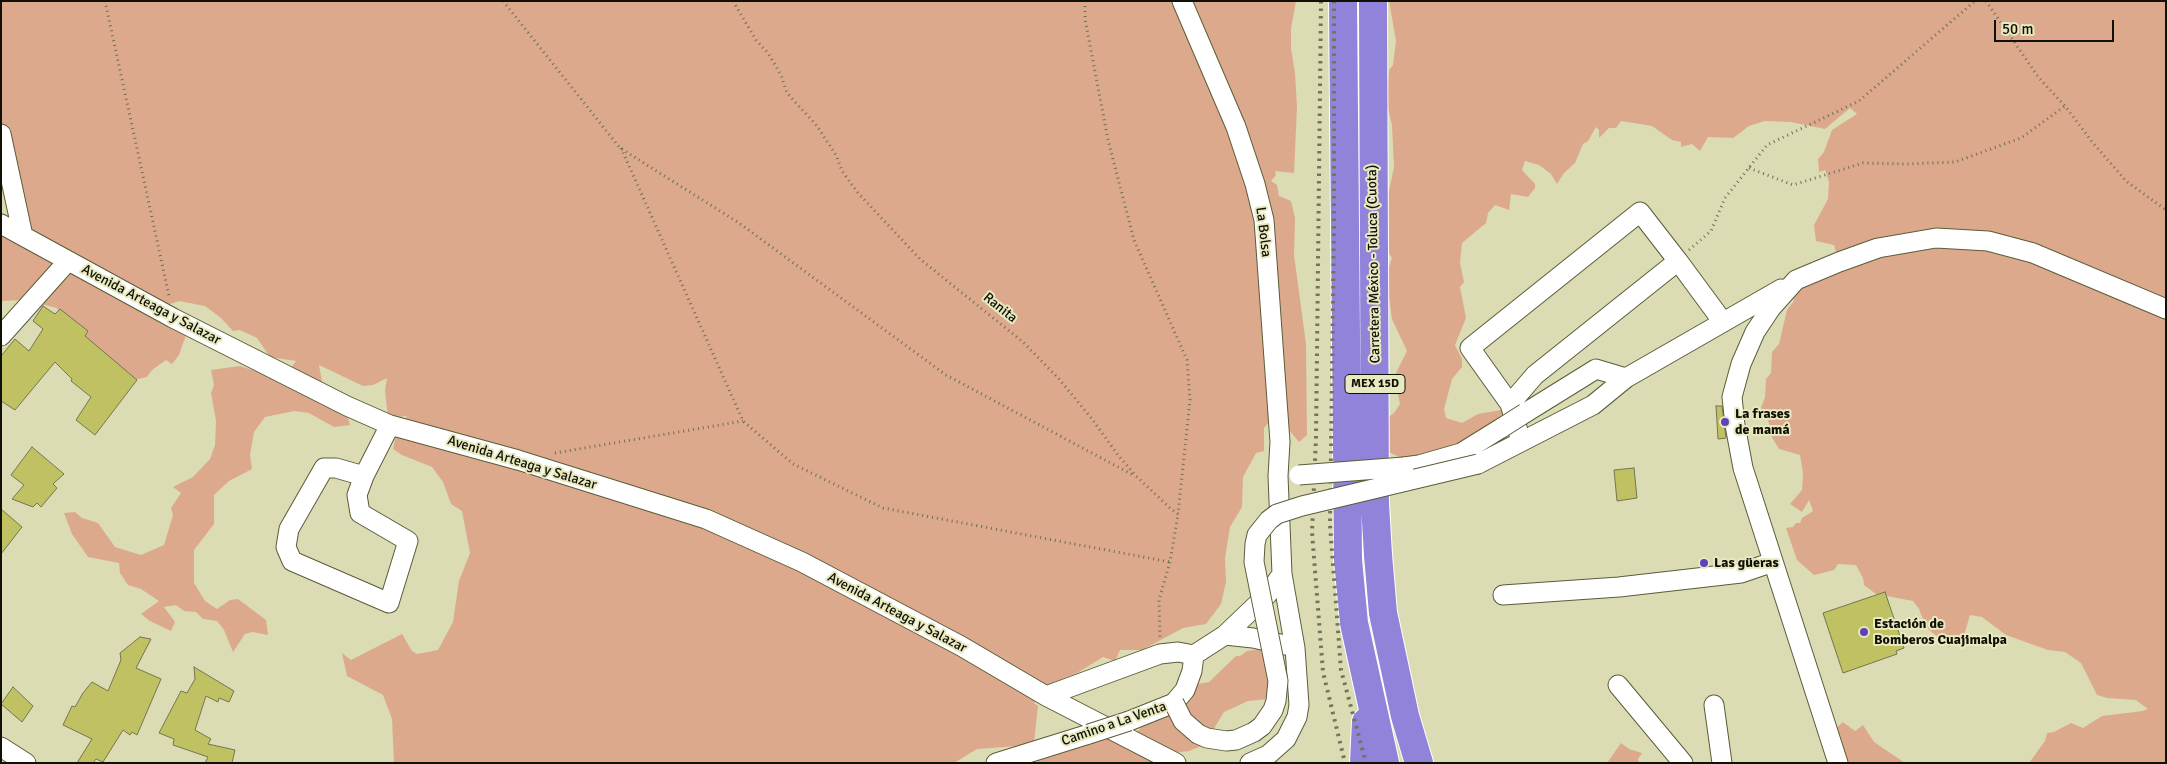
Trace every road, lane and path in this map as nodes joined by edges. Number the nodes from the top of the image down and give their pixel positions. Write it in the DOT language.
graph roads {
  1 [pos="104,1"];
  2 [pos="503,1"];
  3 [pos="733,1"];
  4 [pos="1085,1"];
  5 [pos="1182,1"];
  6 [pos="1343,1"];
  7 [pos="1373,1"];
  8 [pos="1975,1"];
  9 [pos="1986,1"];
  10 [pos="2065,106"];
  11 [pos="1,134"];
  12 [pos="620,148"];
  13 [pos="1749,168"];
  14 [pos="2166,210"];
  15 [pos="1,224"];
  16 [pos="23,236"];
  17 [pos="68,261"];
  18 [pos="1678,261"];
  19 [pos="1796,280"];
  20 [pos="2166,310"];
  21 [pos="173,318"];
  22 [pos="1723,322"];
  23 [pos="1,336"];
  24 [pos="1626,378"];
  25 [pos="1517,408"];
  26 [pos="743,421"];
  27 [pos="390,425"];
  28 [pos="1520,441"];
  29 [pos="518,460"];
  30 [pos="364,476"];
  31 [pos="1136,476"];
  32 [pos="1278,476"];
  33 [pos="1178,514"];
  34 [pos="1170,562"];
  35 [pos="1773,562"];
  36 [pos="1282,574"];
  37 [pos="1503,595"];
  38 [pos="1225,635"];
  39 [pos="1295,648"];
  40 [pos="1160,654"];
  41 [pos="1194,655"];
  42 [pos="1367,685"];
  43 [pos="1618,685"];
  44 [pos="1046,696"];
  45 [pos="1174,703"];
  46 [pos="1714,705"];
  47 [pos="1,747"];
  48 [pos="26,763"];
  49 [pos="996,763"];
  50 [pos="1176,763"];
  51 [pos="1250,763"];
  52 [pos="1364,763"];
  53 [pos="1385,763"];
  54 [pos="1418,763"];
  55 [pos="1683,763"];
  56 [pos="1722,763"];
  57 [pos="1838,763"];
  1 -- 21 [label="path"];
  2 -- 12 [label="path"];
  3 -- 31 [label="path, Ranita"];
  4 -- 33 [label="path"];
  5 -- 32 [label="street, La Bolsa"];
  6 -- 42 [label="highway, Carretera México - Toluca (Cuota) / MEX 15D"];
  7 -- 54 [label="highway, Carretera México - Toluca (Cuota) / MEX 15D"];
  8 -- 13 [label="path"];
  9 -- 10 [label="path"];
  10 -- 13 [label="path"];
  10 -- 14 [label="path"];
  11 -- 16 [label="street"];
  12 -- 26 [label="path"];
  12 -- 31 [label="path"];
  13 -- 18 [label="path"];
  15 -- 16 [label="street, Avenida Arteaga y Salazar"];
  16 -- 17 [label="street, Avenida Arteaga y Salazar"];
  17 -- 21 [label="street, Avenida Arteaga y Salazar"];
  17 -- 23 [label="street"];
  18 -- 22 [label="street"];
  18 -- 25 [label="street"];
  18 -- 25 [label="street"];
  19 -- 20 [label="street"];
  19 -- 22 [label="street"];
  19 -- 35 [label="street"];
  21 -- 27 [label="street, Avenida Arteaga y Salazar"];
  22 -- 24 [label="street"];
  24 -- 25 [label="street"];
  24 -- 28 [label="street"];
  25 -- 28 [label="street"];
  25 -- 32 [label="street, bridge"];
  26 -- 29 [label="path"];
  26 -- 34 [label="path"];
  27 -- 29 [label="street, Avenida Arteaga y Salazar"];
  27 -- 30 [label="street"];
  28 -- 45 [label="street, bridge"];
  29 -- 44 [label="street, Avenida Arteaga y Salazar"];
  30 -- 30 [label="street"];
  31 -- 33 [label="path, Ranita"];
  32 -- 36 [label="street"];
  33 -- 34 [label="path"];
  34 -- 40 [label="path"];
  35 -- 37 [label="street"];
  35 -- 57 [label="street"];
  36 -- 38 [label="street"];
  36 -- 39 [label="street"];
  38 -- 39 [label="street"];
  38 -- 41 [label="street"];
  39 -- 51 [label="street"];
  40 -- 41 [label="street"];
  40 -- 44 [label="street"];
  41 -- 45 [label="street, Camino a La Venta"];
  42 -- 52 [label="highway"];
  42 -- 53 [label="highway, Carretera México - Toluca (Cuota) / MEX 15D"];
  43 -- 55 [label="street"];
  44 -- 50 [label="street, Avenida Arteaga y Salazar"];
  45 -- 49 [label="street, Camino a La Venta, bridge"];
  46 -- 56 [label="street"];
  47 -- 48 [label="street"];
}
